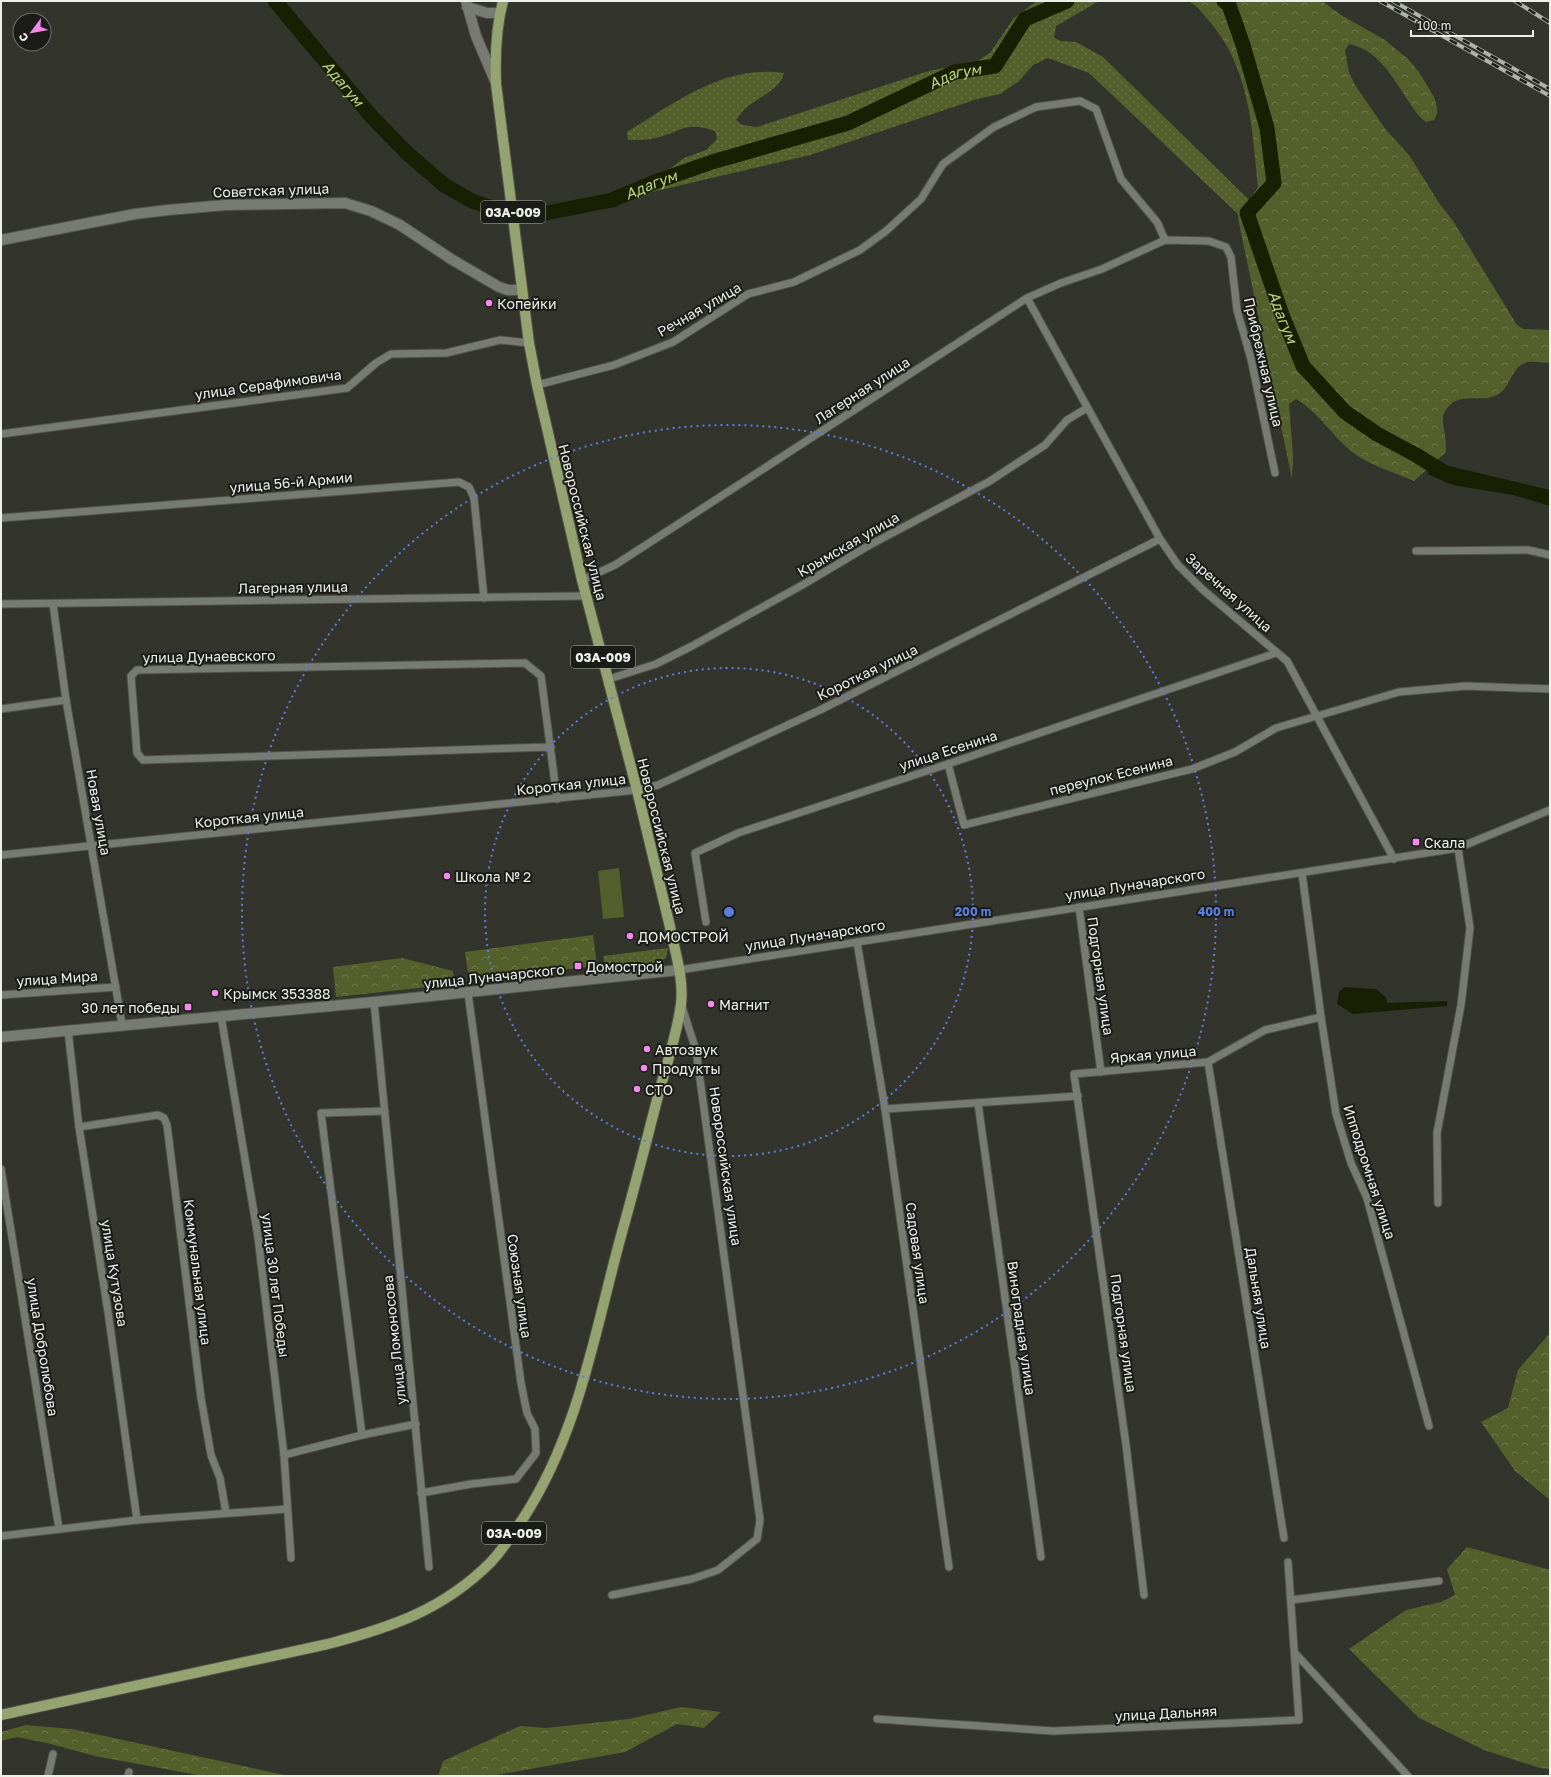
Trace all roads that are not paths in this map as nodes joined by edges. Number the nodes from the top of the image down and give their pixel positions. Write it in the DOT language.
graph roads {
  1 [pos="503,1"];
  2 [pos="466,4"];
  3 [pos="500,13"];
  4 [pos="496,84"];
  5 [pos="1,240"];
  6 [pos="1165,240"];
  7 [pos="522,290"];
  8 [pos="1028,298"];
  9 [pos="529,343"];
  10 [pos="537,385"];
  11 [pos="1087,408"];
  12 [pos="1,434"];
  13 [pos="1275,473"];
  14 [pos="1,518"];
  15 [pos="1160,539"];
  16 [pos="1416,551"];
  17 [pos="1550,555"];
  18 [pos="582,580"];
  19 [pos="586,596"];
  20 [pos="484,598"];
  21 [pos="1,604"];
  22 [pos="53,604"];
  23 [pos="1276,653"];
  24 [pos="609,679"];
  25 [pos="1550,689"];
  26 [pos="66,700"];
  27 [pos="1,709"];
  28 [pos="1318,716"];
  29 [pos="551,747"];
  30 [pos="948,764"];
  31 [pos="637,790"];
  32 [pos="558,799"];
  33 [pos="1550,810"];
  34 [pos="92,846"];
  35 [pos="1458,848"];
  36 [pos="1,856"];
  37 [pos="1394,859"];
  38 [pos="1302,873"];
  39 [pos="1079,907"];
  40 [pos="706,922"];
  41 [pos="857,942"];
  42 [pos="679,970"];
  43 [pos="116,987"];
  44 [pos="468,993"];
  45 [pos="1,995"];
  46 [pos="374,1002"];
  47 [pos="681,1004"];
  48 [pos="222,1016"];
  49 [pos="1321,1017"];
  50 [pos="122,1024"];
  51 [pos="68,1030"];
  52 [pos="1,1037"];
  53 [pos="1208,1062"];
  54 [pos="1101,1072"];
  55 [pos="1074,1074"];
  56 [pos="1078,1096"];
  57 [pos="978,1103"];
  58 [pos="885,1109"];
  59 [pos="385,1111"];
  60 [pos="79,1127"];
  61 [pos="1,1168"];
  62 [pos="1438,1203"];
  63 [pos="416,1424"];
  64 [pos="1429,1426"];
  65 [pos="362,1435"];
  66 [pos="284,1455"];
  67 [pos="421,1494"];
  68 [pos="287,1509"];
  69 [pos="226,1513"];
  70 [pos="136,1520"];
  71 [pos="59,1529"];
  72 [pos="1,1536"];
  73 [pos="1284,1538"];
  74 [pos="1041,1557"];
  75 [pos="291,1558"];
  76 [pos="1288,1562"];
  77 [pos="429,1567"];
  78 [pos="949,1567"];
  79 [pos="1439,1581"];
  80 [pos="612,1595"];
  81 [pos="1144,1595"];
  82 [pos="1291,1600"];
  83 [pos="1295,1653"];
  84 [pos="1,1715"];
  85 [pos="877,1719"];
  86 [pos="54,1754"];
  87 [pos="48,1776"];
  88 [pos="1408,1776"];
  1 -- 3 [label="main road, 03А-009"];
  2 -- 3 [label="main road"];
  2 -- 4 [label="main road"];
  3 -- 4 [label="main road, 03А-009"];
  4 -- 7 [label="main road, Новороссийская улица / 03А-009"];
  5 -- 7 [label="main road, Советская улица"];
  6 -- 8 [label="street, Лагерная улица"];
  6 -- 10 [label="street, Речная улица"];
  6 -- 13 [label="street, Прибрежная улица"];
  7 -- 9 [label="main road, Новороссийская улица / 03А-009"];
  8 -- 11 [label="street, Заречная улица"];
  8 -- 18 [label="street, Лагерная улица"];
  9 -- 10 [label="main road, Новороссийская улица / 03А-009"];
  9 -- 12 [label="street, улица Серафимовича"];
  10 -- 18 [label="main road, Новороссийская улица / 03А-009"];
  11 -- 15 [label="street, Заречная улица"];
  11 -- 24 [label="street, Крымская улица"];
  14 -- 20 [label="street, улица 56-й Армии"];
  15 -- 23 [label="street, Заречная улица"];
  15 -- 31 [label="street, Короткая улица"];
  16 -- 17 [label="street"];
  18 -- 19 [label="main road, Новороссийская улица / 03А-009"];
  19 -- 20 [label="street, Лагерная улица"];
  19 -- 24 [label="main road, Новороссийская улица / 03А-009"];
  20 -- 22 [label="street, Лагерная улица"];
  21 -- 22 [label="street, Лагерная улица"];
  22 -- 26 [label="street, Новая улица"];
  23 -- 28 [label="street, Заречная улица"];
  23 -- 30 [label="street, улица Есенина"];
  24 -- 31 [label="main road, Новороссийская улица / 03А-009"];
  25 -- 28 [label="street"];
  26 -- 27 [label="street"];
  26 -- 34 [label="street, Новая улица"];
  28 -- 30 [label="street, переулок Есенина"];
  28 -- 37 [label="street, Заречная улица"];
  29 -- 29 [label="street, улица Дунаевского"];
  29 -- 32 [label="street"];
  30 -- 40 [label="street, улица Есенина"];
  31 -- 32 [label="street, Короткая улица"];
  31 -- 42 [label="main road, Новороссийская улица / 03А-009"];
  32 -- 34 [label="street, Короткая улица"];
  33 -- 35 [label="street, улица Луначарского"];
  34 -- 36 [label="street, Короткая улица"];
  34 -- 43 [label="street, Новая улица"];
  35 -- 37 [label="street, улица Луначарского"];
  35 -- 62 [label="street"];
  37 -- 38 [label="street, улица Луначарского"];
  38 -- 39 [label="street, улица Луначарского"];
  38 -- 49 [label="street, Ипподромная улица"];
  39 -- 41 [label="street, улица Луначарского"];
  39 -- 54 [label="street, Подгорная улица"];
  41 -- 42 [label="street, улица Луначарского"];
  41 -- 58 [label="street, Садовая улица"];
  42 -- 44 [label="main road, улица Луначарского"];
  42 -- 47 [label="main road, Новороссийская улица / 03А-009"];
  43 -- 45 [label="street, улица Мира"];
  43 -- 50 [label="street, Новая улица"];
  44 -- 46 [label="main road, улица Луначарского"];
  44 -- 67 [label="street, Союзная улица"];
  46 -- 48 [label="main road, улица Луначарского"];
  46 -- 59 [label="street, улица Ломоносова"];
  47 -- 80 [label="street, Новороссийская улица"];
  47 -- 84 [label="main road, 03А-009"];
  48 -- 50 [label="main road, улица Луначарского"];
  48 -- 66 [label="street, улица 30 лет Победы"];
  49 -- 53 [label="street, Яркая улица"];
  49 -- 64 [label="street, Ипподромная улица"];
  50 -- 51 [label="main road, улица Луначарского"];
  51 -- 52 [label="main road, улица Луначарского"];
  51 -- 60 [label="street, улица Кутузова"];
  53 -- 54 [label="street, Яркая улица"];
  53 -- 73 [label="street, Дальняя улица"];
  54 -- 55 [label="street, Яркая улица"];
  55 -- 56 [label="street, Подгорная улица"];
  56 -- 57 [label="street"];
  56 -- 81 [label="street, Подгорная улица"];
  57 -- 58 [label="street"];
  57 -- 74 [label="street, Виноградная улица"];
  58 -- 78 [label="street, Садовая улица"];
  59 -- 63 [label="street, улица Ломоносова"];
  59 -- 65 [label="street"];
  60 -- 69 [label="street, Коммунальная улица"];
  60 -- 70 [label="street, улица Кутузова"];
  61 -- 71 [label="street, улица Добролюбова"];
  63 -- 65 [label="street"];
  63 -- 67 [label="street, улица Ломоносова"];
  65 -- 66 [label="street"];
  66 -- 68 [label="street, улица 30 лет Победы"];
  67 -- 77 [label="street, улица Ломоносова"];
  68 -- 69 [label="street"];
  68 -- 75 [label="street, улица 30 лет Победы"];
  69 -- 70 [label="street"];
  70 -- 71 [label="street"];
  71 -- 72 [label="street"];
  76 -- 82 [label="street, улица Дальняя"];
  79 -- 82 [label="street"];
  82 -- 83 [label="street, улица Дальняя"];
  83 -- 85 [label="street, улица Дальняя"];
  83 -- 88 [label="street"];
  86 -- 87 [label="street"];
}
